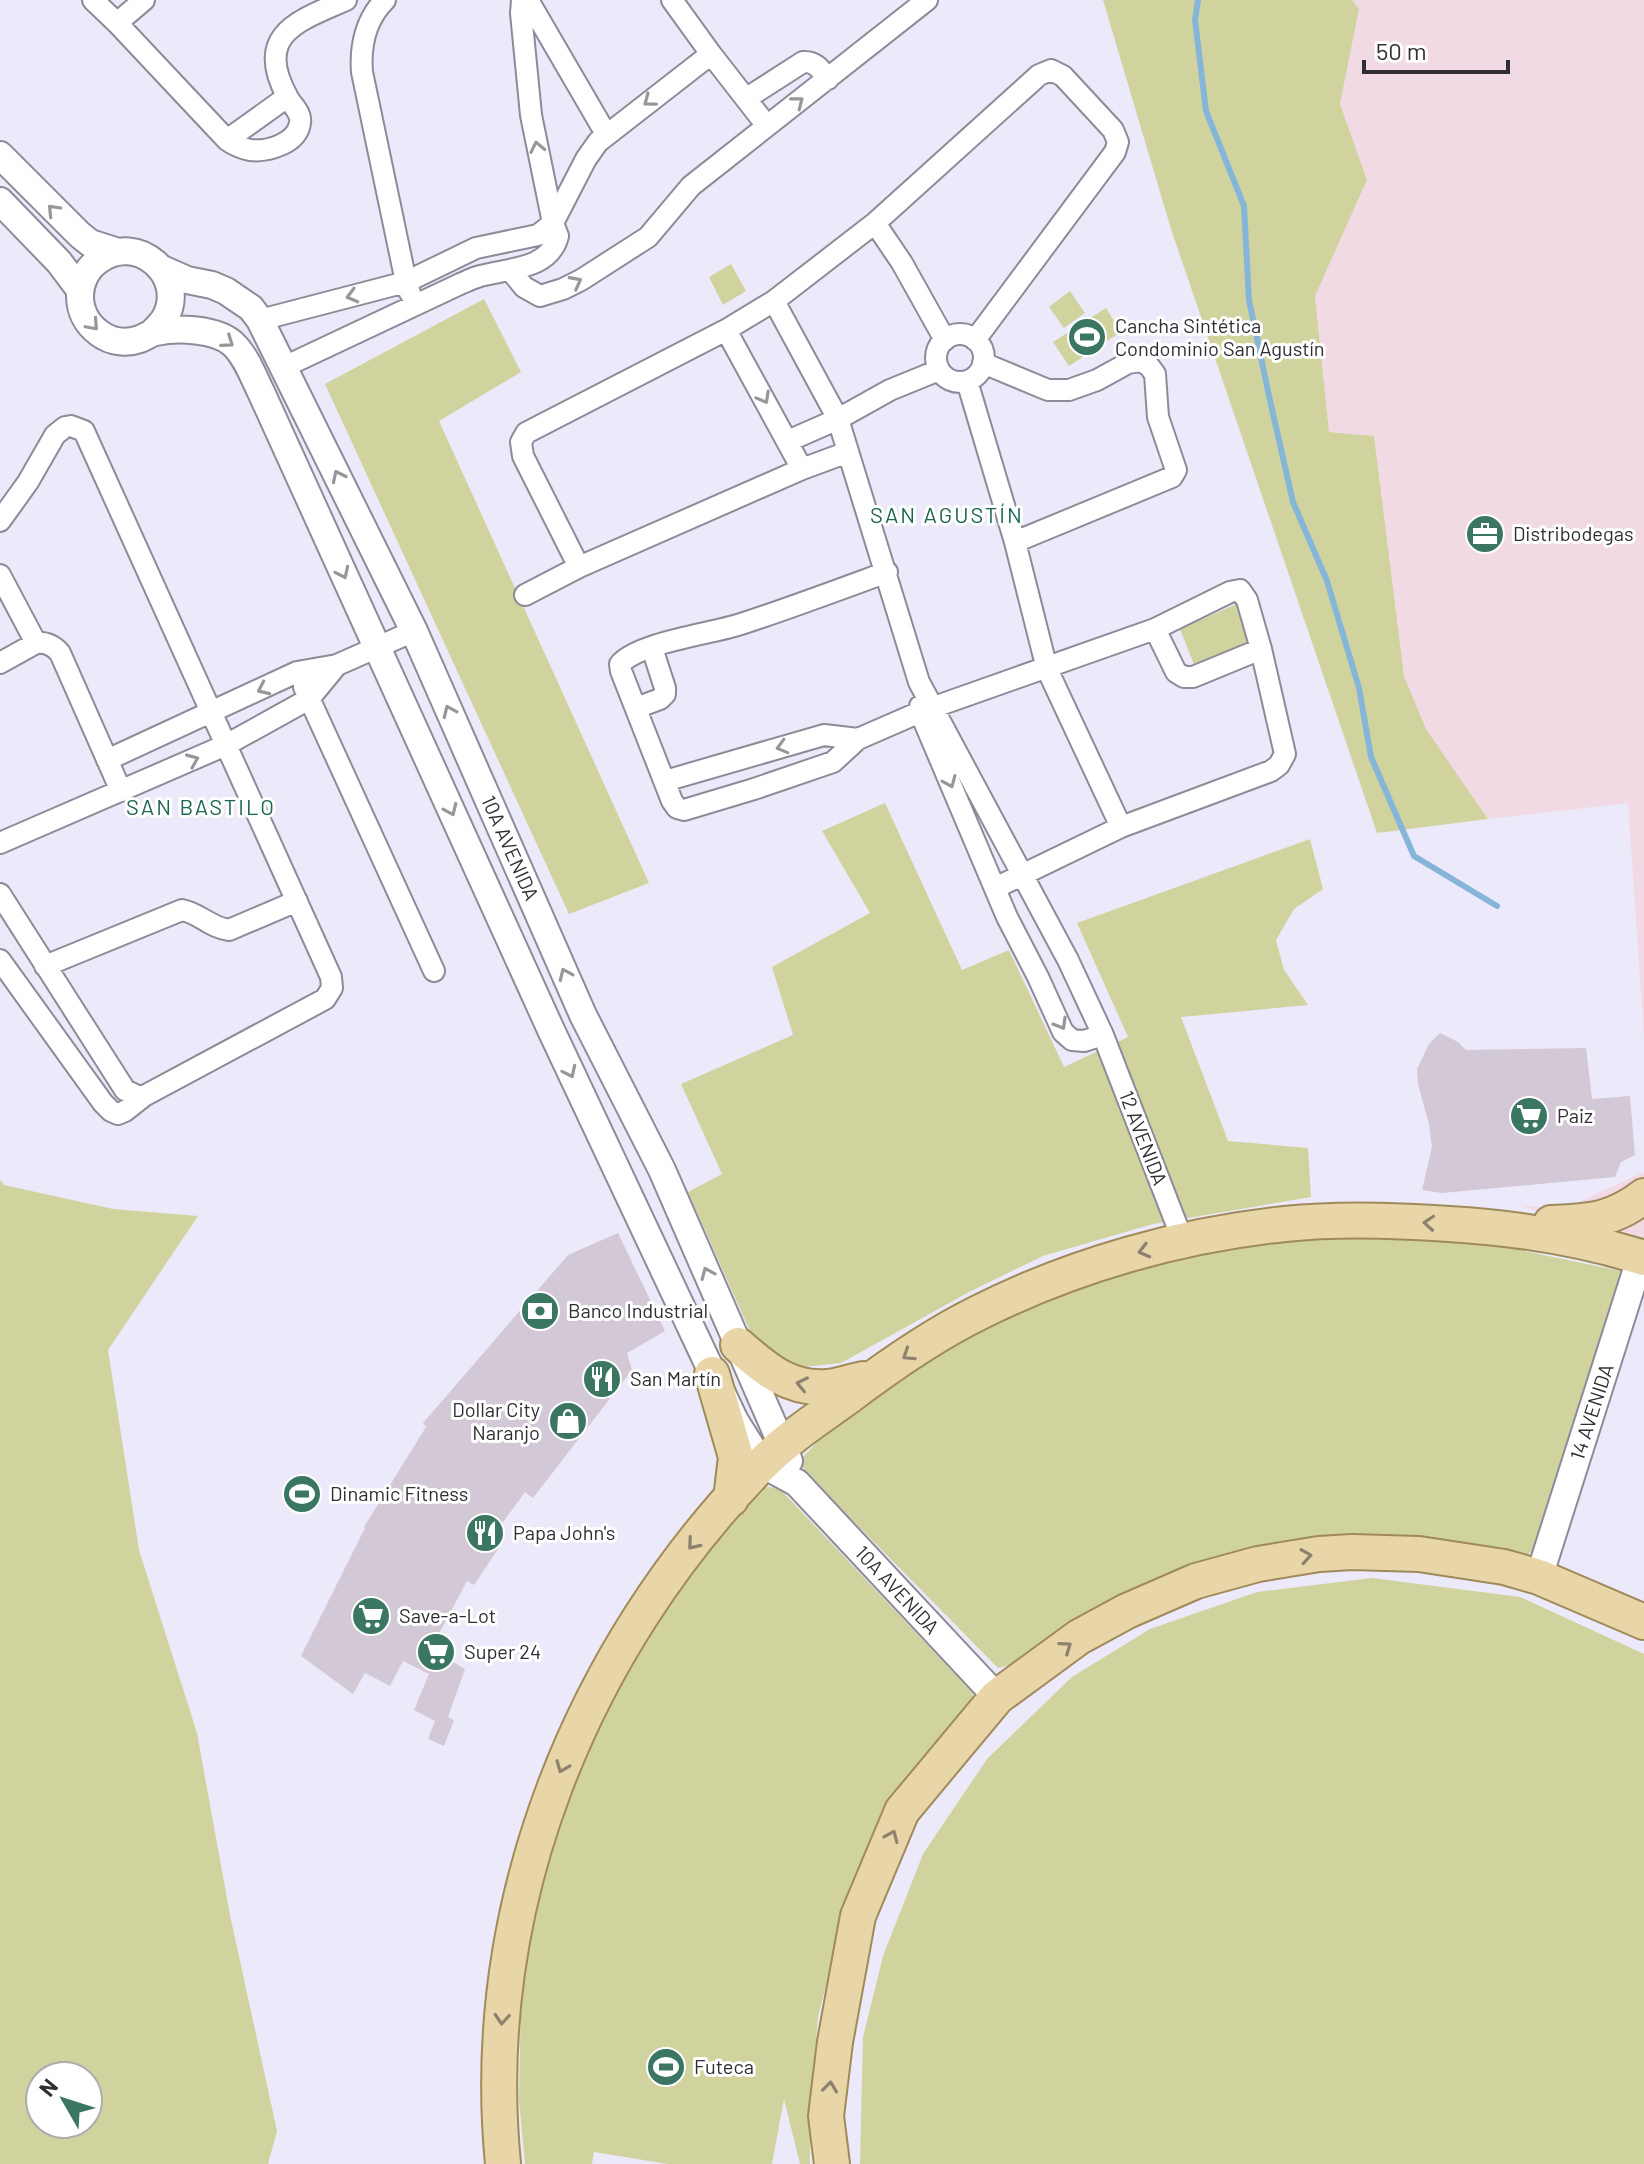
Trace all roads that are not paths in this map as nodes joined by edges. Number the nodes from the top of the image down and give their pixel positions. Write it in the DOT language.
graph roads {
  1 [pos="93,0"];
  2 [pos="144,0"];
  3 [pos="346,0"];
  4 [pos="385,0"];
  5 [pos="525,0"];
  6 [pos="672,0"];
  7 [pos="927,0"];
  8 [pos="117,23"];
  9 [pos="711,54"];
  10 [pos="828,79"];
  11 [pos="287,97"];
  12 [pos="747,98"];
  13 [pos="767,126"];
  14 [pos="606,134"];
  15 [pos="227,140"];
  16 [pos="0,155"];
  17 [pos="0,201"];
  18 [pos="553,223"];
  19 [pos="875,223"];
  20 [pos="115,251"];
  21 [pos="450,260"];
  22 [pos="162,269"];
  23 [pos="511,271"];
  24 [pos="406,282"];
  25 [pos="460,284"];
  26 [pos="80,290"];
  27 [pos="774,301"];
  28 [pos="415,304"];
  29 [pos="260,320"];
  30 [pos="726,330"];
  31 [pos="153,332"];
  32 [pos="945,340"];
  33 [pos="975,340"];
  34 [pos="983,363"];
  35 [pos="284,367"];
  36 [pos="939,370"];
  37 [pos="967,381"];
  38 [pos="838,419"];
  39 [pos="788,441"];
  40 [pos="848,452"];
  41 [pos="802,469"];
  42 [pos="0,521"];
  43 [pos="1015,542"];
  44 [pos="579,567"];
  45 [pos="887,572"];
  46 [pos="0,575"];
  47 [pos="525,595"];
  48 [pos="1155,629"];
  49 [pos="414,631"];
  50 [pos="36,643"];
  51 [pos="377,647"];
  52 [pos="652,648"];
  53 [pos="1261,649"];
  54 [pos="0,663"];
  55 [pos="337,665"];
  56 [pos="1047,669"];
  57 [pos="297,672"];
  58 [pos="309,699"];
  59 [pos="636,708"];
  60 [pos="926,710"];
  61 [pos="211,712"];
  62 [pos="858,739"];
  63 [pos="226,745"];
  64 [pos="107,760"];
  65 [pos="665,781"];
  66 [pos="121,791"];
  67 [pos="1121,827"];
  68 [pos="0,843"];
  69 [pos="1022,875"];
  70 [pos="995,888"];
  71 [pos="0,894"];
  72 [pos="297,901"];
  73 [pos="1037,902"];
  74 [pos="1007,917"];
  75 [pos="0,960"];
  76 [pos="45,966"];
  77 [pos="434,971"];
  78 [pos="583,1015"];
  79 [pos="551,1030"];
  80 [pos="1103,1035"];
  81 [pos="144,1096"];
  82 [pos="1644,1196"];
  83 [pos="1489,1227"];
  84 [pos="1183,1241"];
  85 [pos="1643,1254"];
  86 [pos="738,1345"];
  87 [pos="712,1374"];
  88 [pos="876,1376"];
  89 [pos="773,1454"];
  90 [pos="731,1499"];
  91 [pos="1539,1577"];
  92 [pos="1644,1622"];
  93 [pos="997,1697"];
  94 [pos="503,2164"];
  95 [pos="832,2164"];
  1 -- 8 [label="street"];
  2 -- 8 [label="street"];
  3 -- 11 [label="street"];
  4 -- 24 [label="street"];
  5 -- 14 [label="street"];
  18 -- 5 [label="street, one-way"];
  6 -- 9 [label="street"];
  7 -- 10 [label="street"];
  8 -- 15 [label="street"];
  9 -- 12 [label="street"];
  9 -- 14 [label="street, one-way"];
  10 -- 12 [label="street"];
  13 -- 10 [label="street, one-way"];
  11 -- 15 [label="street"];
  11 -- 15 [label="street"];
  12 -- 13 [label="street"];
  23 -- 13 [label="street, one-way"];
  14 -- 18 [label="street"];
  20 -- 16 [label="street, one-way"];
  17 -- 26 [label="street"];
  18 -- 21 [label="street"];
  18 -- 23 [label="street"];
  19 -- 27 [label="street"];
  19 -- 32 [label="street"];
  19 -- 33 [label="street"];
  20 -- 22 [label="street"];
  20 -- 26 [label="street"];
  21 -- 24 [label="street"];
  21 -- 25 [label="street"];
  22 -- 29 [label="street, 10A AVENIDA"];
  22 -- 31 [label="street"];
  23 -- 25 [label="street"];
  24 -- 28 [label="street"];
  24 -- 29 [label="street, one-way"];
  25 -- 28 [label="street"];
  26 -- 31 [label="street, one-way"];
  27 -- 30 [label="street"];
  27 -- 38 [label="street"];
  28 -- 35 [label="street"];
  29 -- 35 [label="street, 10A AVENIDA"];
  30 -- 39 [label="street, one-way"];
  30 -- 44 [label="street"];
  31 -- 51 [label="street, 10A AVENIDA, one-way"];
  32 -- 33 [label="street"];
  32 -- 36 [label="street"];
  33 -- 34 [label="street"];
  34 -- 37 [label="street"];
  34 -- 43 [label="street"];
  49 -- 35 [label="street, 10A AVENIDA, one-way"];
  36 -- 37 [label="street"];
  36 -- 38 [label="street"];
  37 -- 43 [label="street"];
  38 -- 39 [label="street"];
  38 -- 40 [label="street"];
  39 -- 41 [label="street"];
  40 -- 41 [label="street"];
  40 -- 45 [label="street"];
  41 -- 44 [label="street"];
  42 -- 61 [label="street"];
  43 -- 56 [label="street"];
  44 -- 47 [label="street"];
  45 -- 52 [label="street"];
  45 -- 60 [label="street"];
  46 -- 50 [label="street"];
  48 -- 53 [label="street"];
  48 -- 53 [label="street"];
  48 -- 56 [label="street"];
  49 -- 51 [label="street"];
  78 -- 49 [label="street, 10A AVENIDA, one-way"];
  50 -- 54 [label="street"];
  50 -- 64 [label="street"];
  51 -- 55 [label="street"];
  51 -- 79 [label="street, 10A AVENIDA, one-way"];
  52 -- 59 [label="street"];
  52 -- 59 [label="street"];
  53 -- 67 [label="street"];
  55 -- 57 [label="street"];
  55 -- 58 [label="street"];
  56 -- 60 [label="street"];
  56 -- 67 [label="street"];
  57 -- 58 [label="street"];
  57 -- 61 [label="street, one-way"];
  58 -- 63 [label="street"];
  58 -- 77 [label="street"];
  59 -- 65 [label="street"];
  60 -- 62 [label="street"];
  60 -- 69 [label="street, 12 AVENIDA"];
  60 -- 70 [label="street, one-way"];
  61 -- 63 [label="street"];
  61 -- 64 [label="street"];
  62 -- 65 [label="street, one-way"];
  62 -- 65 [label="street"];
  66 -- 63 [label="street, one-way"];
  63 -- 72 [label="street"];
  64 -- 66 [label="street"];
  66 -- 68 [label="street"];
  67 -- 69 [label="street"];
  69 -- 70 [label="street"];
  69 -- 73 [label="street, 12 AVENIDA"];
  70 -- 74 [label="street"];
  71 -- 76 [label="street"];
  72 -- 76 [label="street"];
  72 -- 81 [label="street"];
  73 -- 74 [label="street"];
  73 -- 80 [label="street, 12 AVENIDA"];
  74 -- 80 [label="street, one-way"];
  75 -- 81 [label="street"];
  76 -- 81 [label="street"];
  78 -- 79 [label="street"];
  86 -- 78 [label="street, 10A AVENIDA, one-way"];
  79 -- 87 [label="street, 10A AVENIDA, one-way"];
  80 -- 84 [label="street, 12 AVENIDA"];
  82 -- 83 [label="main road"];
  83 -- 84 [label="main road, one-way"];
  83 -- 85 [label="main road"];
  84 -- 88 [label="main road, one-way"];
  85 -- 91 [label="street, 14 AVENIDA"];
  88 -- 86 [label="main road, one-way"];
  86 -- 89 [label="street, 10A AVENIDA"];
  87 -- 89 [label="street, 10A AVENIDA"];
  87 -- 90 [label="main road"];
  88 -- 89 [label="main road"];
  89 -- 90 [label="main road"];
  89 -- 93 [label="street, 10A AVENIDA"];
  90 -- 94 [label="main road, one-way"];
  91 -- 92 [label="main road"];
  93 -- 91 [label="main road, one-way"];
  95 -- 93 [label="main road, one-way"];
}
